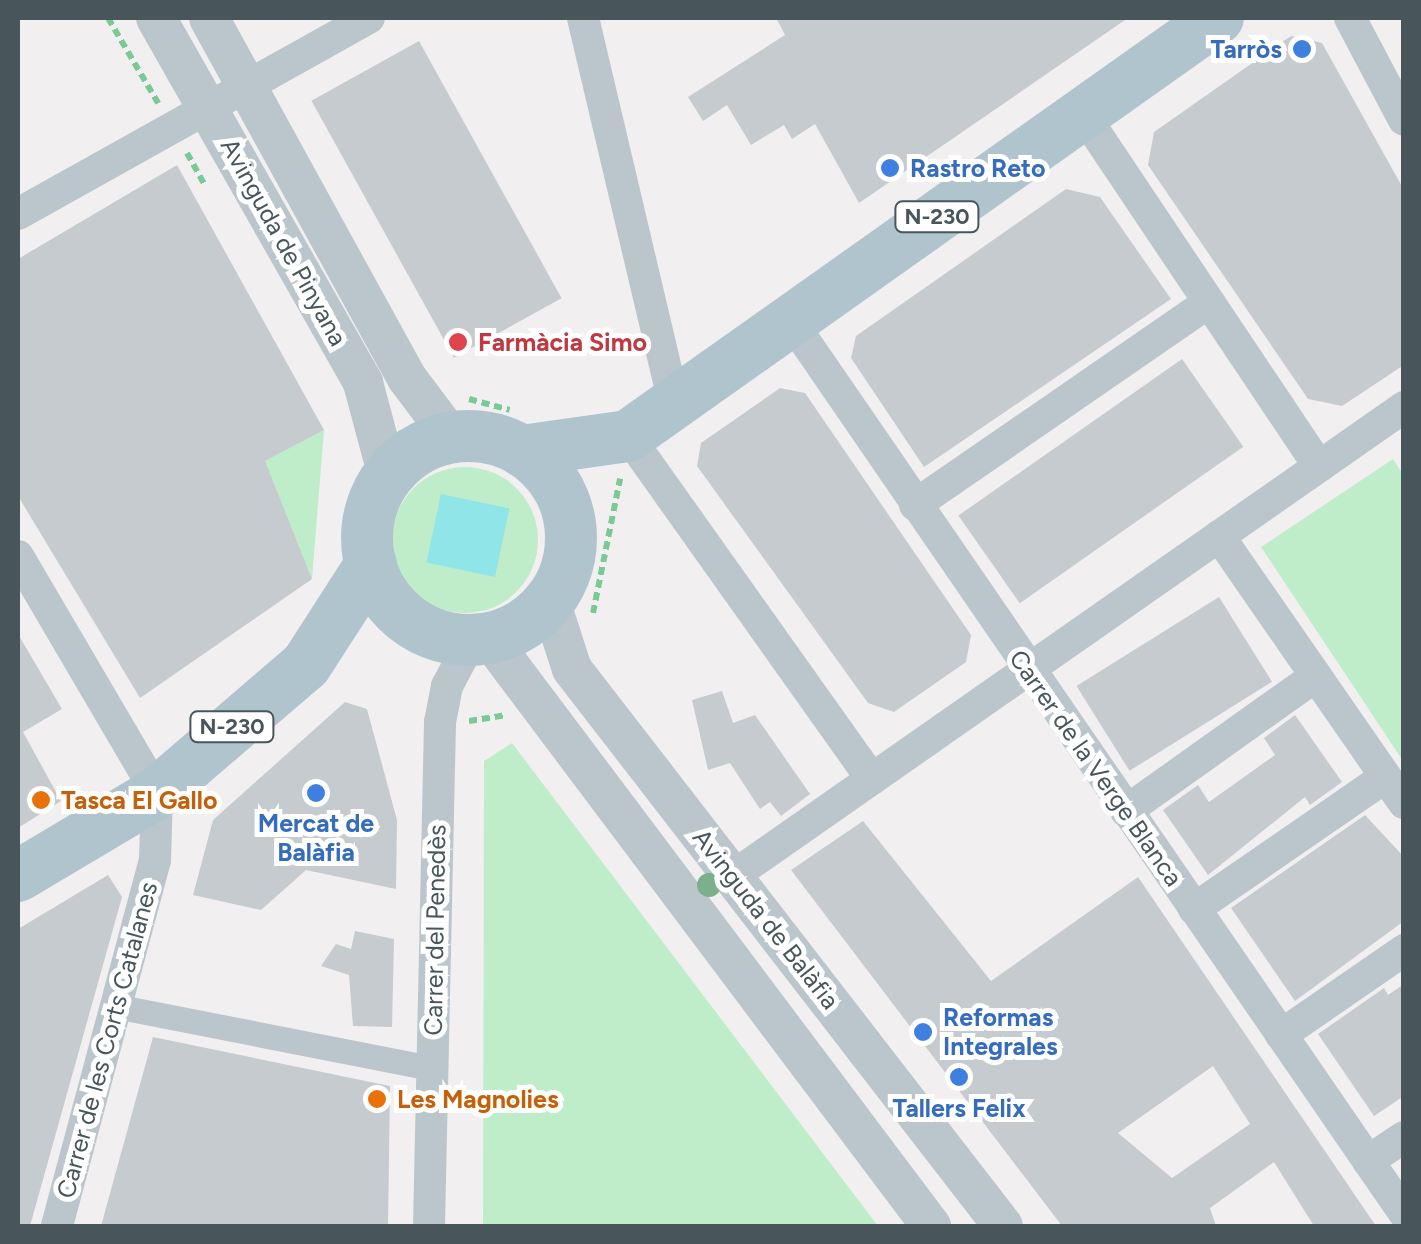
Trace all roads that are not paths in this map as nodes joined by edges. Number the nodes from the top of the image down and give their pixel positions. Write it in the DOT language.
graph roads {
  1 [pos="156,18"];
  2 [pos="209,18"];
  3 [pos="369,18"];
  4 [pos="583,18"];
  5 [pos="1218,18"];
  6 [pos="1350,18"];
  7 [pos="248,84"];
  8 [pos="208,106"];
  9 [pos="1083,114"];
  10 [pos="1404,120"];
  11 [pos="18,214"];
  12 [pos="1208,303"];
  13 [pos="790,321"];
  14 [pos="674,404"];
  15 [pos="1404,407"];
  16 [pos="455,417"];
  17 [pos="521,432"];
  18 [pos="624,458"];
  19 [pos="1319,466"];
  20 [pos="388,476"];
  21 [pos="915,505"];
  22 [pos="571,529"];
  23 [pos="1219,536"];
  24 [pos="18,556"];
  25 [pos="371,564"];
  26 [pos="550,601"];
  27 [pos="419,627"];
  28 [pos="480,640"];
  29 [pos="309,663"];
  30 [pos="1028,670"];
  31 [pos="1316,676"];
  32 [pos="872,779"];
  33 [pos="1394,790"];
  34 [pos="157,792"];
  35 [pos="1126,811"];
  36 [pos="18,876"];
  37 [pos="733,876"];
  38 [pos="1194,909"];
  39 [pos="1404,950"];
  40 [pos="120,1007"];
  41 [pos="1280,1036"];
  42 [pos="432,1068"];
  43 [pos="1404,1137"];
  44 [pos="1368,1161"];
  45 [pos="1404,1213"];
  46 [pos="57,1226"];
  47 [pos="428,1226"];
  48 [pos="931,1226"];
  49 [pos="1003,1226"];
  1 -- 8 [label="street, Avinguda de Pinyana"];
  2 -- 7 [label="street, Avinguda de Pinyana"];
  3 -- 7 [label="street"];
  4 -- 14 [label="street"];
  5 -- 9 [label="main road, N-230"];
  6 -- 10 [label="street"];
  7 -- 8 [label="street"];
  7 -- 16 [label="street, Avinguda de Pinyana"];
  8 -- 11 [label="street"];
  8 -- 20 [label="street, Avinguda de Pinyana"];
  9 -- 12 [label="street"];
  9 -- 13 [label="main road, N-230"];
  12 -- 19 [label="street"];
  12 -- 21 [label="street"];
  13 -- 14 [label="main road, N-230"];
  13 -- 21 [label="street, Carrer de la Verge Blanca"];
  14 -- 18 [label="main road, N-230"];
  15 -- 19 [label="street"];
  16 -- 17 [label="main road, N-230"];
  16 -- 20 [label="main road"];
  17 -- 18 [label="main road, N-230"];
  17 -- 22 [label="main road"];
  18 -- 22 [label="main road, N-230"];
  18 -- 32 [label="street"];
  19 -- 23 [label="street"];
  20 -- 25 [label="main road"];
  21 -- 30 [label="street, Carrer de la Verge Blanca"];
  22 -- 26 [label="main road, N-230"];
  23 -- 30 [label="street"];
  23 -- 31 [label="street"];
  24 -- 34 [label="street"];
  25 -- 27 [label="main road"];
  25 -- 29 [label="main road, N-230"];
  26 -- 28 [label="main road"];
  26 -- 37 [label="street, Avinguda de Balàfia"];
  27 -- 28 [label="main road"];
  27 -- 29 [label="main road, N-230"];
  28 -- 42 [label="street, Carrer del Penedès"];
  28 -- 48 [label="street, Avinguda de Balàfia"];
  29 -- 34 [label="main road, N-230"];
  30 -- 32 [label="street"];
  30 -- 35 [label="street, Carrer de la Verge Blanca"];
  31 -- 33 [label="street"];
  31 -- 35 [label="street"];
  32 -- 37 [label="street"];
  33 -- 38 [label="street"];
  34 -- 36 [label="main road, N-230"];
  34 -- 40 [label="street, Carrer de les Corts Catalanes"];
  35 -- 38 [label="street, Carrer de la Verge Blanca"];
  37 -- 49 [label="street, Avinguda de Balàfia"];
  38 -- 41 [label="street, Carrer de la Verge Blanca"];
  39 -- 41 [label="street"];
  40 -- 42 [label="street"];
  40 -- 46 [label="street, Carrer de les Corts Catalanes"];
  41 -- 44 [label="street, Carrer de la Verge Blanca"];
  42 -- 47 [label="street, Carrer del Penedès"];
  43 -- 44 [label="street"];
  44 -- 45 [label="street, Carrer de la Verge Blanca"];
}
